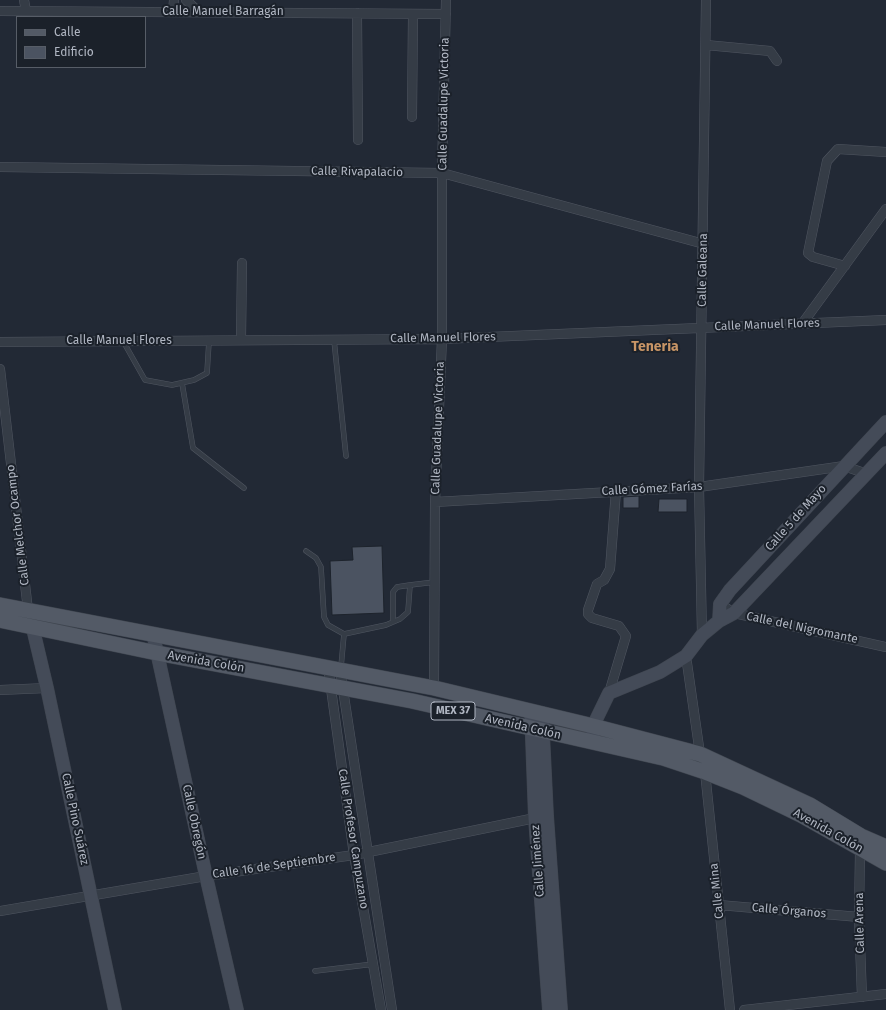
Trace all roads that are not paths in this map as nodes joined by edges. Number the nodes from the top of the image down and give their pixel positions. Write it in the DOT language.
graph roads {
  1 [pos="24,0"];
  2 [pos="174,0"];
  3 [pos="186,0"];
  4 [pos="446,0"];
  5 [pos="706,0"];
  6 [pos="0,11"];
  7 [pos="26,11"];
  8 [pos="173,12"];
  9 [pos="199,12"];
  10 [pos="357,13"];
  11 [pos="413,14"];
  12 [pos="446,14"];
  13 [pos="706,45"];
  14 [pos="777,61"];
  15 [pos="412,117"];
  16 [pos="358,140"];
  17 [pos="886,152"];
  18 [pos="0,167"];
  19 [pos="442,174"];
  20 [pos="886,209"];
  21 [pos="704,244"];
  22 [pos="242,263"];
  23 [pos="845,266"];
  24 [pos="886,320"];
  25 [pos="802,324"];
  26 [pos="702,327"];
  27 [pos="442,339"];
  28 [pos="241,340"];
  29 [pos="334,340"];
  30 [pos="123,341"];
  31 [pos="209,341"];
  32 [pos="0,342"];
  33 [pos="0,369"];
  34 [pos="182,382"];
  35 [pos="886,422"];
  36 [pos="886,453"];
  37 [pos="346,456"];
  38 [pos="844,466"];
  39 [pos="867,474"];
  40 [pos="244,488"];
  41 [pos="699,488"];
  42 [pos="616,491"];
  43 [pos="435,502"];
  44 [pos="306,550"];
  45 [pos="434,582"];
  46 [pos="410,585"];
  47 [pos="0,604"];
  48 [pos="720,604"];
  49 [pos="28,610"];
  50 [pos="734,614"];
  51 [pos="0,620"];
  52 [pos="719,621"];
  53 [pos="393,622"];
  54 [pos="33,628"];
  55 [pos="153,634"];
  56 [pos="344,634"];
  57 [pos="702,635"];
  58 [pos="886,647"];
  59 [pos="157,654"];
  60 [pos="686,656"];
  61 [pos="334,668"];
  62 [pos="336,686"];
  63 [pos="47,688"];
  64 [pos="434,688"];
  65 [pos="0,690"];
  66 [pos="609,693"];
  67 [pos="537,712"];
  68 [pos="594,726"];
  69 [pos="537,730"];
  70 [pos="593,742"];
  71 [pos="700,754"];
  72 [pos="705,772"];
  73 [pos="541,817"];
  74 [pos="886,847"];
  75 [pos="860,850"];
  76 [pos="369,852"];
  77 [pos="354,855"];
  78 [pos="886,863"];
  79 [pos="206,876"];
  80 [pos="91,897"];
  81 [pos="719,905"];
  82 [pos="0,911"];
  83 [pos="859,917"];
  84 [pos="383,950"];
  85 [pos="372,953"];
  86 [pos="374,964"];
  87 [pos="552,970"];
  88 [pos="315,971"];
  89 [pos="886,994"];
  90 [pos="862,997"];
  91 [pos="116,1010"];
  92 [pos="238,1010"];
  93 [pos="381,1010"];
  94 [pos="392,1010"];
  95 [pos="549,1010"];
  96 [pos="562,1010"];
  97 [pos="730,1010"];
  98 [pos="744,1010"];
  1 -- 7 [label="street"];
  2 -- 8 [label="street"];
  3 -- 9 [label="street"];
  4 -- 12 [label="street, Calle Guadalupe Victoria"];
  5 -- 13 [label="street, Calle Galeana"];
  6 -- 7 [label="street, Calle Manuel Barragán"];
  7 -- 8 [label="street, Calle Manuel Barragán"];
  8 -- 9 [label="street, Calle Manuel Barragán"];
  9 -- 10 [label="street, Calle Manuel Barragán"];
  10 -- 11 [label="street, Calle Manuel Barragán"];
  10 -- 16 [label="street"];
  11 -- 12 [label="street, Calle Manuel Barragán"];
  11 -- 15 [label="street"];
  12 -- 19 [label="street, Calle Guadalupe Victoria"];
  13 -- 14 [label="street"];
  13 -- 21 [label="street, Calle Galeana"];
  17 -- 23 [label="street"];
  18 -- 19 [label="street, Calle Rivapalacio"];
  19 -- 21 [label="street, Calle Rivapalacio"];
  19 -- 27 [label="street, Calle Guadalupe Victoria"];
  20 -- 23 [label="street"];
  21 -- 26 [label="street, Calle Galeana"];
  22 -- 28 [label="street"];
  23 -- 25 [label="street"];
  24 -- 25 [label="street, Calle Manuel Flores"];
  25 -- 26 [label="street, Calle Manuel Flores"];
  26 -- 27 [label="street, Calle Manuel Flores"];
  26 -- 41 [label="street, Calle Galeana"];
  27 -- 29 [label="street, Calle Manuel Flores"];
  27 -- 43 [label="street, Calle Guadalupe Victoria"];
  28 -- 29 [label="street, Calle Manuel Flores"];
  28 -- 31 [label="street, Calle Manuel Flores"];
  29 -- 37 [label="lane"];
  30 -- 31 [label="street, Calle Manuel Flores"];
  30 -- 32 [label="street, Calle Manuel Flores"];
  30 -- 34 [label="lane"];
  31 -- 34 [label="lane"];
  33 -- 49 [label="street, Calle Melchor Ocampo"];
  34 -- 40 [label="lane"];
  35 -- 38 [label="street, Calle 5 de Mayo"];
  36 -- 39 [label="street, Calle 5 de Mayo"];
  38 -- 39 [label="street, Calle Gómez Farías"];
  38 -- 41 [label="street, Calle Gómez Farías"];
  38 -- 48 [label="street, Calle 5 de Mayo"];
  39 -- 50 [label="street, Calle 5 de Mayo"];
  41 -- 42 [label="street, Calle Gómez Farías"];
  41 -- 57 [label="street, Calle Galeana"];
  42 -- 43 [label="street, Calle Gómez Farías"];
  42 -- 66 [label="street"];
  43 -- 45 [label="street, Calle Guadalupe Victoria"];
  44 -- 56 [label="lane"];
  45 -- 46 [label="lane"];
  45 -- 64 [label="street, Calle Guadalupe Victoria"];
  46 -- 53 [label="lane"];
  46 -- 53 [label="lane"];
  47 -- 49 [label="main road, Avenida Colón / MEX 37"];
  48 -- 50 [label="street, Calle del Nigromante"];
  48 -- 52 [label="street"];
  49 -- 55 [label="main road, Avenida Colón / MEX 37"];
  50 -- 52 [label="street, Calle 5 de Mayo"];
  50 -- 58 [label="street, Calle del Nigromante"];
  51 -- 54 [label="main road, Avenida Colón / MEX 37"];
  52 -- 57 [label="street, Calle 5 de Mayo"];
  53 -- 56 [label="lane"];
  54 -- 59 [label="main road, Avenida Colón / MEX 37"];
  54 -- 63 [label="street, Calle Pino Suárez"];
  55 -- 59 [label="street, Calle Obregón"];
  55 -- 61 [label="main road, Avenida Colón / MEX 37"];
  56 -- 61 [label="lane"];
  57 -- 60 [label="street, Calle 5 de Mayo"];
  59 -- 62 [label="main road, Avenida Colón / MEX 37"];
  59 -- 79 [label="street, Calle Obregón"];
  60 -- 66 [label="street, Calle 5 de Mayo"];
  60 -- 71 [label="street"];
  61 -- 62 [label="street, Calle Profesor Campuzano"];
  61 -- 62 [label="street, Calle Profesor Campuzano"];
  61 -- 64 [label="main road, Avenida Colón / MEX 37"];
  62 -- 69 [label="main road, Avenida Colón / MEX 37"];
  62 -- 76 [label="street, Calle Profesor Campuzano"];
  62 -- 77 [label="street, Calle Profesor Campuzano"];
  63 -- 65 [label="street"];
  63 -- 80 [label="street, Calle Pino Suárez"];
  64 -- 67 [label="main road, Avenida Colón / MEX 37"];
  66 -- 68 [label="street"];
  67 -- 68 [label="main road, Avenida Colón / MEX 37"];
  67 -- 69 [label="street, Calle Jiménez"];
  68 -- 70 [label="street"];
  68 -- 71 [label="main road, Avenida Colón / MEX 37"];
  69 -- 70 [label="main road, Avenida Colón / MEX 37"];
  69 -- 73 [label="street, Calle Jiménez"];
  70 -- 72 [label="main road, Avenida Colón / MEX 37"];
  71 -- 74 [label="main road, Avenida Colón / MEX 37"];
  72 -- 75 [label="main road, Avenida Colón / MEX 37"];
  72 -- 81 [label="street, Calle Mina"];
  73 -- 76 [label="street, Calle 16 de Septiembre"];
  73 -- 87 [label="street, Calle Jiménez"];
  75 -- 78 [label="main road, Avenida Colón / MEX 37"];
  75 -- 83 [label="street, Calle Arena"];
  76 -- 77 [label="street, Calle 16 de Septiembre"];
  76 -- 84 [label="street, Calle Profesor Campuzano"];
  77 -- 79 [label="street, Calle 16 de Septiembre"];
  77 -- 85 [label="street, Calle Profesor Campuzano"];
  79 -- 80 [label="street, Calle 16 de Septiembre"];
  79 -- 92 [label="street, Calle Obregón"];
  80 -- 82 [label="street, Calle 16 de Septiembre"];
  80 -- 91 [label="street, Calle Pino Suárez"];
  81 -- 83 [label="street, Calle Órganos"];
  81 -- 97 [label="street, Calle Mina"];
  83 -- 90 [label="street, Calle Arena"];
  84 -- 85 [label="street"];
  84 -- 94 [label="street, Calle Profesor Campuzano"];
  85 -- 86 [label="street, Calle Profesor Campuzano"];
  86 -- 88 [label="lane"];
  86 -- 93 [label="street, Calle Profesor Campuzano"];
  87 -- 95 [label="street, Calle Jiménez"];
  87 -- 96 [label="street, Calle Jiménez"];
  89 -- 90 [label="street"];
  90 -- 98 [label="street"];
}
